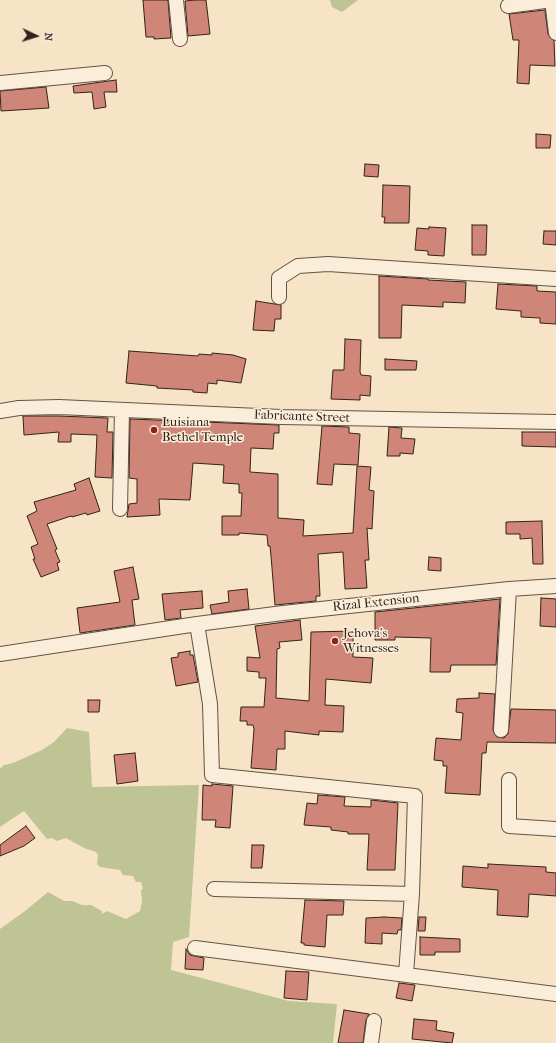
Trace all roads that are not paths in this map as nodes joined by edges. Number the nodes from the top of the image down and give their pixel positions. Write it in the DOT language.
graph roads {
  1 [pos="176,0"];
  2 [pos="552,0"];
  3 [pos="508,6"];
  4 [pos="556,33"];
  5 [pos="180,39"];
  6 [pos="105,73"];
  7 [pos="0,83"];
  8 [pos="556,279"];
  9 [pos="279,297"];
  10 [pos="122,410"];
  11 [pos="0,411"];
  12 [pos="556,422"];
  13 [pos="120,509"];
  14 [pos="556,586"];
  15 [pos="509,589"];
  16 [pos="197,624"];
  17 [pos="0,654"];
  18 [pos="500,730"];
  19 [pos="509,780"];
  20 [pos="556,829"];
  21 [pos="214,889"];
  22 [pos="412,894"];
  23 [pos="195,948"];
  24 [pos="406,974"];
  25 [pos="556,994"];
  26 [pos="374,1021"];
  27 [pos="371,1043"];
  1 -- 5 [label="street"];
  2 -- 3 [label="street"];
  2 -- 4 [label="street"];
  6 -- 7 [label="street"];
  8 -- 9 [label="street"];
  10 -- 11 [label="street, Fabricante Street"];
  10 -- 12 [label="street, Fabricante Street"];
  10 -- 13 [label="street"];
  14 -- 15 [label="street, Rizal Extension"];
  15 -- 16 [label="street, Rizal Extension"];
  15 -- 18 [label="street"];
  16 -- 17 [label="street, Rizal Extension"];
  16 -- 22 [label="street"];
  19 -- 20 [label="street"];
  21 -- 22 [label="street"];
  22 -- 24 [label="street"];
  23 -- 24 [label="street"];
  24 -- 25 [label="street"];
  26 -- 27 [label="street"];
}
